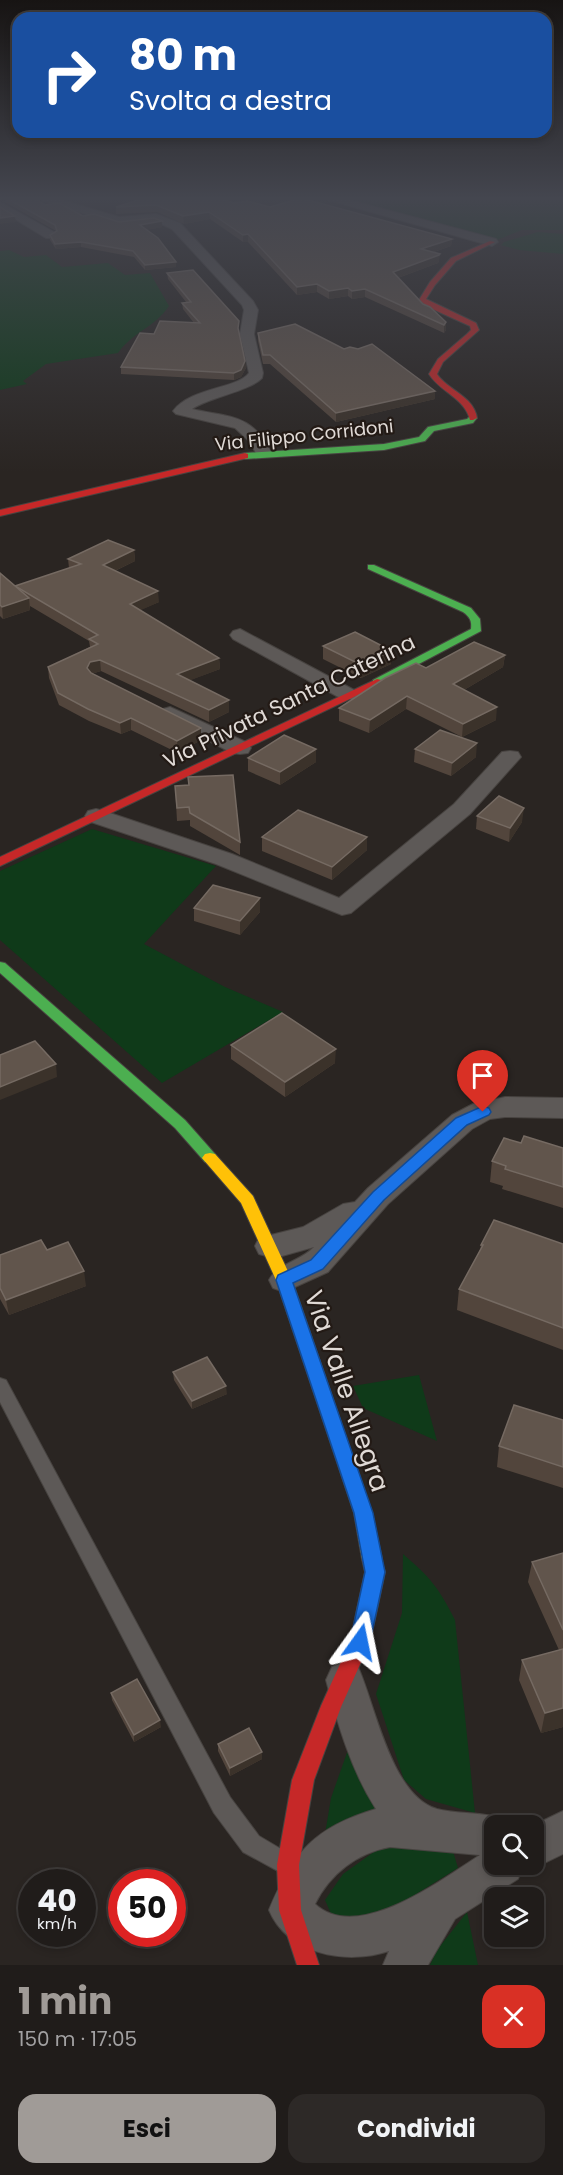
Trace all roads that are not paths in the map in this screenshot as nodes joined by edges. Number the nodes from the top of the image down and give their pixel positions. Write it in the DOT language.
graph roads {
  1 [pos="233,288"];
  2 [pos="428,288"];
  3 [pos="264,454"];
  4 [pos="0,513"];
  5 [pos="371,567"];
  6 [pos="240,635"];
  7 [pos="349,696"];
  8 [pos="154,705"];
  9 [pos="240,748"];
  10 [pos="510,757"];
  11 [pos="96,816"];
  12 [pos="0,862"];
  13 [pos="0,966"];
  14 [pos="563,1108"];
  15 [pos="378,1196"];
  16 [pos="270,1246"];
  17 [pos="284,1280"];
  18 [pos="0,1385"];
  19 [pos="6,1411"];
  20 [pos="344,1676"];
  21 [pos="430,1829"];
  22 [pos="563,1830"];
  23 [pos="544,1831"];
  24 [pos="484,1834"];
  25 [pos="544,1841"];
  26 [pos="288,1865"];
  27 [pos="486,1875"];
  28 [pos="442,1904"];
  29 [pos="290,1910"];
  30 [pos="308,1965"];
  31 [pos="405,1965"];
  1 -- 3 [label="street"];
  2 -- 3 [label="street, Via Filippo Corridoni"];
  3 -- 4 [label="street, Via Filippo Corridoni"];
  5 -- 7 [label="street, Via Privata Santa Caterina"];
  6 -- 7 [label="street"];
  7 -- 9 [label="street, Via Privata Santa Caterina"];
  8 -- 9 [label="street"];
  9 -- 11 [label="street, Via Privata Santa Caterina"];
  10 -- 11 [label="street"];
  11 -- 12 [label="street, Via Privata Santa Caterina"];
  13 -- 16 [label="street, Via Valle Allegra"];
  14 -- 15 [label="street"];
  15 -- 16 [label="street"];
  15 -- 17 [label="street"];
  16 -- 17 [label="street, Via Valle Allegra"];
  17 -- 20 [label="street, Via Valle Allegra"];
  18 -- 19 [label="lane"];
  19 -- 26 [label="lane"];
  20 -- 21 [label="street"];
  20 -- 26 [label="street, Via Valle Allegra"];
  21 -- 24 [label="street"];
  21 -- 29 [label="street"];
  22 -- 23 [label="street"];
  22 -- 25 [label="street"];
  26 -- 29 [label="street, Via Valle Allegra"];
  27 -- 28 [label="street"];
  28 -- 29 [label="street"];
  28 -- 31 [label="street"];
  29 -- 30 [label="street, Via Valle Allegra"];
}
